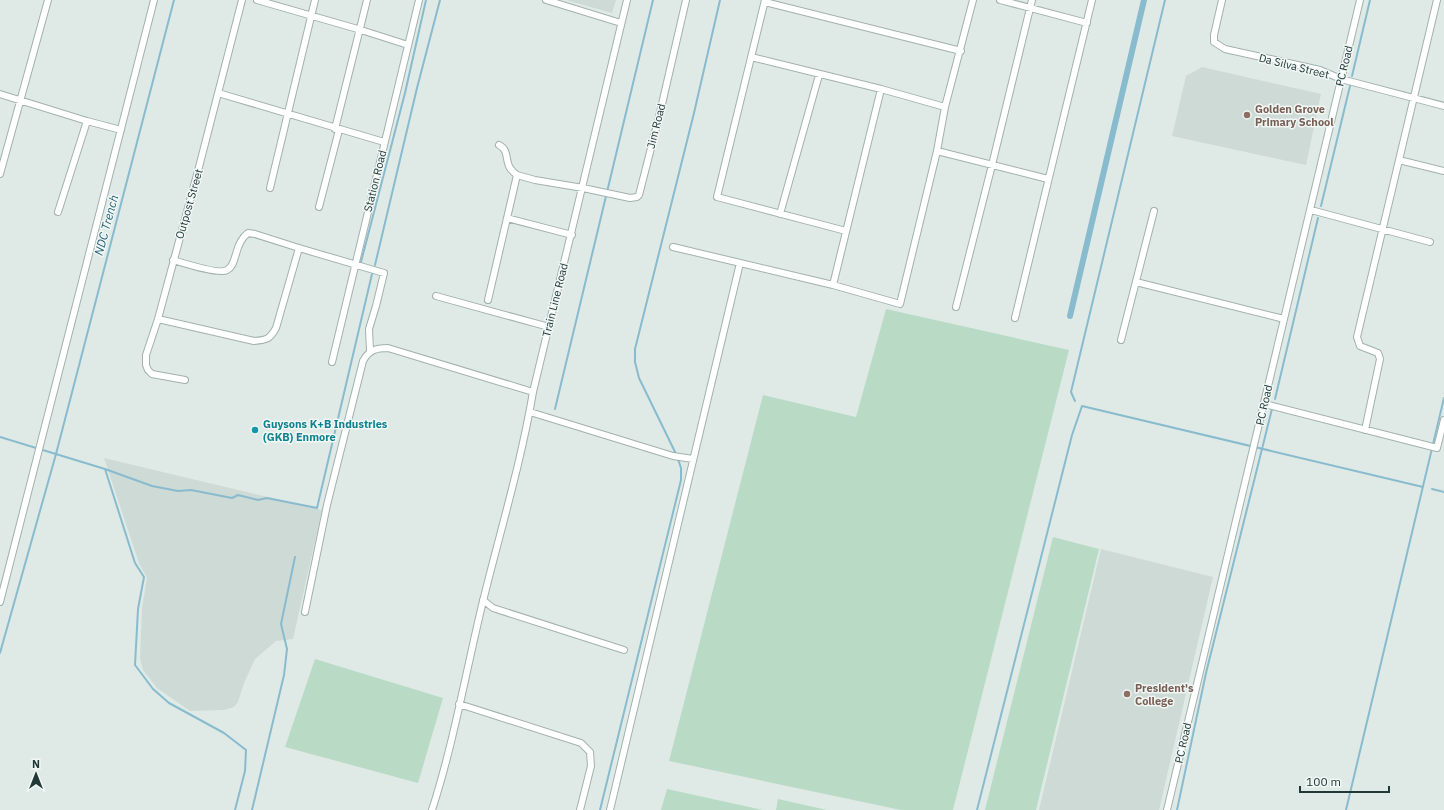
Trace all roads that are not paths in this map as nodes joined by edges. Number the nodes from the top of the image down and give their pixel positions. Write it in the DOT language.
graph roads {
  1 [pos="48,0"];
  2 [pos="154,0"];
  3 [pos="242,0"];
  4 [pos="257,0"];
  5 [pos="315,0"];
  6 [pos="367,0"];
  7 [pos="418,0"];
  8 [pos="546,0"];
  9 [pos="627,0"];
  10 [pos="686,0"];
  11 [pos="973,0"];
  12 [pos="1000,0"];
  13 [pos="1032,0"];
  14 [pos="1092,0"];
  15 [pos="1222,0"];
  16 [pos="1360,0"];
  17 [pos="1437,0"];
  18 [pos="765,1"];
  19 [pos="1030,8"];
  20 [pos="311,15"];
  21 [pos="621,23"];
  22 [pos="1087,23"];
  23 [pos="361,30"];
  24 [pos="408,45"];
  25 [pos="961,51"];
  26 [pos="751,57"];
  27 [pos="819,75"];
  28 [pos="1341,79"];
  29 [pos="881,89"];
  30 [pos="218,93"];
  31 [pos="0,94"];
  32 [pos="1415,97"];
  33 [pos="20,100"];
  34 [pos="1444,106"];
  35 [pos="945,107"];
  36 [pos="287,113"];
  37 [pos="87,121"];
  38 [pos="337,129"];
  39 [pos="121,130"];
  40 [pos="384,142"];
  41 [pos="499,145"];
  42 [pos="937,151"];
  43 [pos="1399,160"];
  44 [pos="992,165"];
  45 [pos="1444,171"];
  46 [pos="0,174"];
  47 [pos="517,175"];
  48 [pos="1048,179"];
  49 [pos="270,188"];
  50 [pos="583,188"];
  51 [pos="319,207"];
  52 [pos="1311,210"];
  53 [pos="1154,211"];
  54 [pos="58,212"];
  55 [pos="780,214"];
  56 [pos="507,218"];
  57 [pos="1382,230"];
  58 [pos="846,231"];
  59 [pos="572,234"];
  60 [pos="1430,242"];
  61 [pos="673,247"];
  62 [pos="299,248"];
  63 [pos="173,260"];
  64 [pos="740,263"];
  65 [pos="355,264"];
  66 [pos="1136,282"];
  67 [pos="833,285"];
  68 [pos="436,296"];
  69 [pos="488,300"];
  70 [pos="956,307"];
  71 [pos="1015,318"];
  72 [pos="158,319"];
  73 [pos="1284,319"];
  74 [pos="549,327"];
  75 [pos="1121,340"];
  76 [pos="370,351"];
  77 [pos="332,362"];
  78 [pos="185,380"];
  79 [pos="533,392"];
  80 [pos="1265,404"];
  81 [pos="530,412"];
  82 [pos="1444,420"];
  83 [pos="1365,430"];
  84 [pos="693,459"];
  85 [pos="483,600"];
  86 [pos="0,602"];
  87 [pos="304,612"];
  88 [pos="624,650"];
  89 [pos="459,704"];
  90 [pos="432,810"];
  91 [pos="580,810"];
  92 [pos="610,810"];
  93 [pos="1167,810"];
  1 -- 33 [label="street"];
  2 -- 39 [label="street"];
  3 -- 30 [label="street, Outpost Street"];
  4 -- 20 [label="street"];
  5 -- 20 [label="street"];
  6 -- 23 [label="street"];
  7 -- 24 [label="street, Station Road"];
  8 -- 21 [label="street"];
  9 -- 21 [label="street, Train Line Road"];
  10 -- 50 [label="street, Jim Road"];
  11 -- 25 [label="street"];
  12 -- 19 [label="street"];
  13 -- 19 [label="street"];
  14 -- 22 [label="street"];
  15 -- 28 [label="street, Da Silva Street"];
  16 -- 28 [label="street, PC Road"];
  17 -- 32 [label="street"];
  18 -- 25 [label="street"];
  18 -- 26 [label="street"];
  19 -- 22 [label="street"];
  19 -- 44 [label="street"];
  20 -- 23 [label="street"];
  20 -- 36 [label="street"];
  21 -- 50 [label="street, Train Line Road"];
  22 -- 48 [label="street"];
  23 -- 24 [label="street"];
  23 -- 38 [label="street"];
  24 -- 40 [label="street, Station Road"];
  25 -- 35 [label="street"];
  26 -- 27 [label="street"];
  26 -- 55 [label="street"];
  27 -- 29 [label="street"];
  27 -- 55 [label="street"];
  28 -- 32 [label="street, Da Silva Street"];
  28 -- 52 [label="street, PC Road"];
  29 -- 35 [label="street"];
  29 -- 58 [label="street"];
  30 -- 36 [label="street"];
  30 -- 63 [label="street, Outpost Street"];
  31 -- 33 [label="street"];
  32 -- 34 [label="street, Da Silva Street"];
  32 -- 43 [label="street"];
  33 -- 37 [label="street"];
  33 -- 46 [label="street"];
  35 -- 42 [label="street"];
  36 -- 38 [label="street"];
  36 -- 49 [label="street"];
  37 -- 39 [label="street"];
  37 -- 54 [label="street"];
  38 -- 40 [label="street"];
  38 -- 51 [label="street"];
  39 -- 86 [label="street"];
  40 -- 65 [label="street, Station Road"];
  41 -- 47 [label="street"];
  42 -- 44 [label="street"];
  42 -- 67 [label="street"];
  43 -- 45 [label="street"];
  43 -- 57 [label="street"];
  44 -- 48 [label="street"];
  44 -- 70 [label="street"];
  47 -- 50 [label="street, Jim Road"];
  47 -- 56 [label="street"];
  48 -- 71 [label="street"];
  50 -- 59 [label="street, Train Line Road"];
  52 -- 57 [label="street"];
  52 -- 73 [label="street, PC Road"];
  53 -- 66 [label="street"];
  55 -- 58 [label="street"];
  56 -- 59 [label="street"];
  56 -- 69 [label="street"];
  57 -- 60 [label="street"];
  57 -- 83 [label="street"];
  58 -- 67 [label="street"];
  59 -- 74 [label="street, Train Line Road"];
  61 -- 64 [label="street"];
  62 -- 63 [label="street"];
  62 -- 65 [label="street"];
  62 -- 72 [label="street"];
  63 -- 72 [label="street, Outpost Street"];
  64 -- 67 [label="street"];
  64 -- 84 [label="street"];
  65 -- 76 [label="street"];
  65 -- 77 [label="street, Station Road"];
  66 -- 73 [label="street"];
  66 -- 75 [label="street"];
  68 -- 74 [label="street"];
  72 -- 78 [label="street, Outpost Street"];
  73 -- 80 [label="street, PC Road"];
  74 -- 79 [label="street, Train Line Road"];
  76 -- 79 [label="street"];
  76 -- 87 [label="street"];
  79 -- 81 [label="street, Train Line Road"];
  80 -- 83 [label="street"];
  80 -- 93 [label="street, PC Road"];
  81 -- 84 [label="street"];
  81 -- 85 [label="street, Train Line Road"];
  82 -- 83 [label="street"];
  84 -- 92 [label="street"];
  85 -- 88 [label="street"];
  85 -- 89 [label="street, Train Line Road"];
  89 -- 90 [label="street, Train Line Road"];
  89 -- 91 [label="street"];
}
